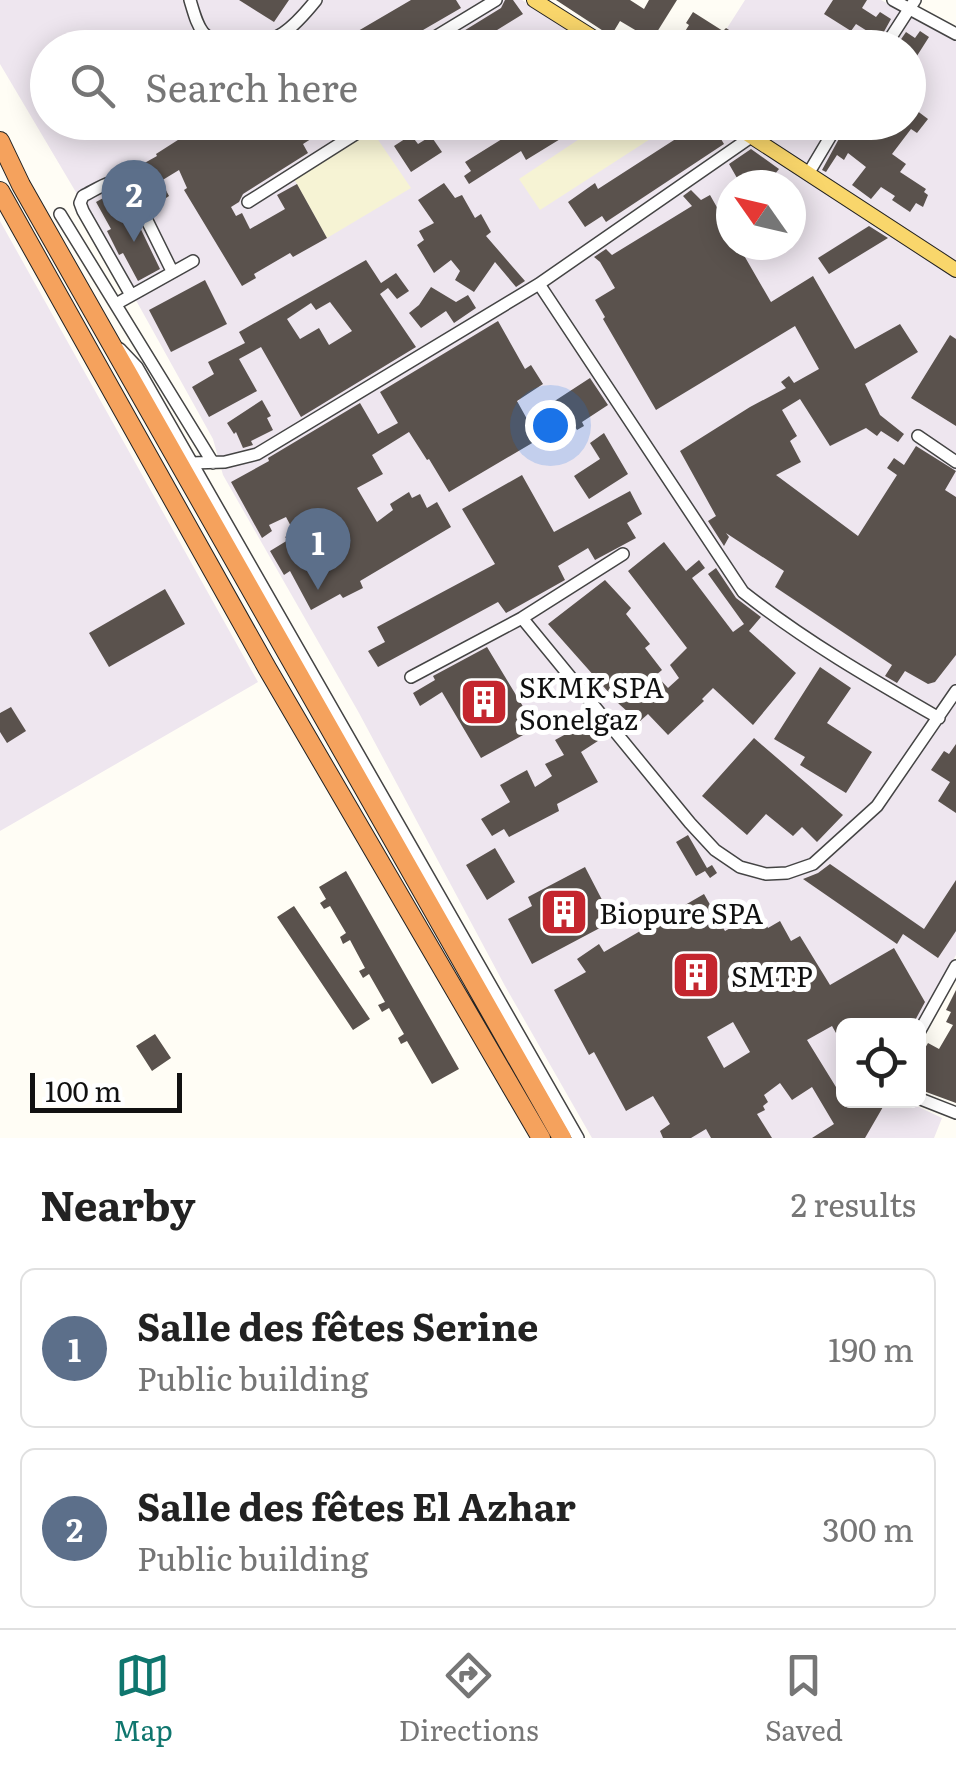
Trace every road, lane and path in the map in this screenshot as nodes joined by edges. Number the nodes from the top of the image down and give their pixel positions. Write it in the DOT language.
graph roads {
  1 [pos="190,0"];
  2 [pos="316,0"];
  3 [pos="496,0"];
  4 [pos="534,0"];
  5 [pos="893,0"];
  6 [pos="912,4"];
  7 [pos="199,30"];
  8 [pos="289,30"];
  9 [pos="447,30"];
  10 [pos="582,30"];
  11 [pos="895,30"];
  12 [pos="956,34"];
  13 [pos="346,140"];
  14 [pos="747,140"];
  15 [pos="756,140"];
  16 [pos="828,140"];
  17 [pos="0,142"];
  18 [pos="808,174"];
  19 [pos="0,192"];
  20 [pos="248,202"];
  21 [pos="60,214"];
  22 [pos="193,262"];
  23 [pos="956,270"];
  24 [pos="172,271"];
  25 [pos="539,284"];
  26 [pos="132,295"];
  27 [pos="116,304"];
  28 [pos="107,336"];
  29 [pos="918,436"];
  30 [pos="212,462"];
  31 [pos="956,462"];
  32 [pos="191,463"];
  33 [pos="623,554"];
  34 [pos="522,618"];
  35 [pos="411,677"];
  36 [pos="956,692"];
  37 [pos="938,718"];
  38 [pos="956,966"];
  39 [pos="926,1020"];
  40 [pos="926,1101"];
  41 [pos="956,1113"];
  42 [pos="541,1138"];
  43 [pos="562,1138"];
  44 [pos="578,1138"];
  1 -- 7 [label="street"];
  2 -- 8 [label="street"];
  3 -- 9 [label="street"];
  4 -- 10 [label="main road"];
  5 -- 6 [label="street"];
  6 -- 11 [label="street"];
  6 -- 12 [label="street"];
  13 -- 20 [label="street"];
  14 -- 25 [label="street"];
  15 -- 18 [label="main road"];
  16 -- 18 [label="street"];
  17 -- 28 [label="highway"];
  18 -- 23 [label="main road"];
  19 -- 42 [label="highway"];
  21 -- 27 [label="street"];
  22 -- 24 [label="street"];
  24 -- 26 [label="street"];
  24 -- 26 [label="street"];
  25 -- 30 [label="street"];
  25 -- 37 [label="street"];
  26 -- 27 [label="street"];
  27 -- 30 [label="street"];
  28 -- 32 [label="street"];
  28 -- 43 [label="highway"];
  29 -- 31 [label="street"];
  30 -- 32 [label="street"];
  32 -- 44 [label="street"];
  33 -- 34 [label="street"];
  34 -- 35 [label="street"];
  34 -- 37 [label="street"];
  36 -- 37 [label="street"];
  38 -- 39 [label="street"];
  40 -- 41 [label="street"];
}
